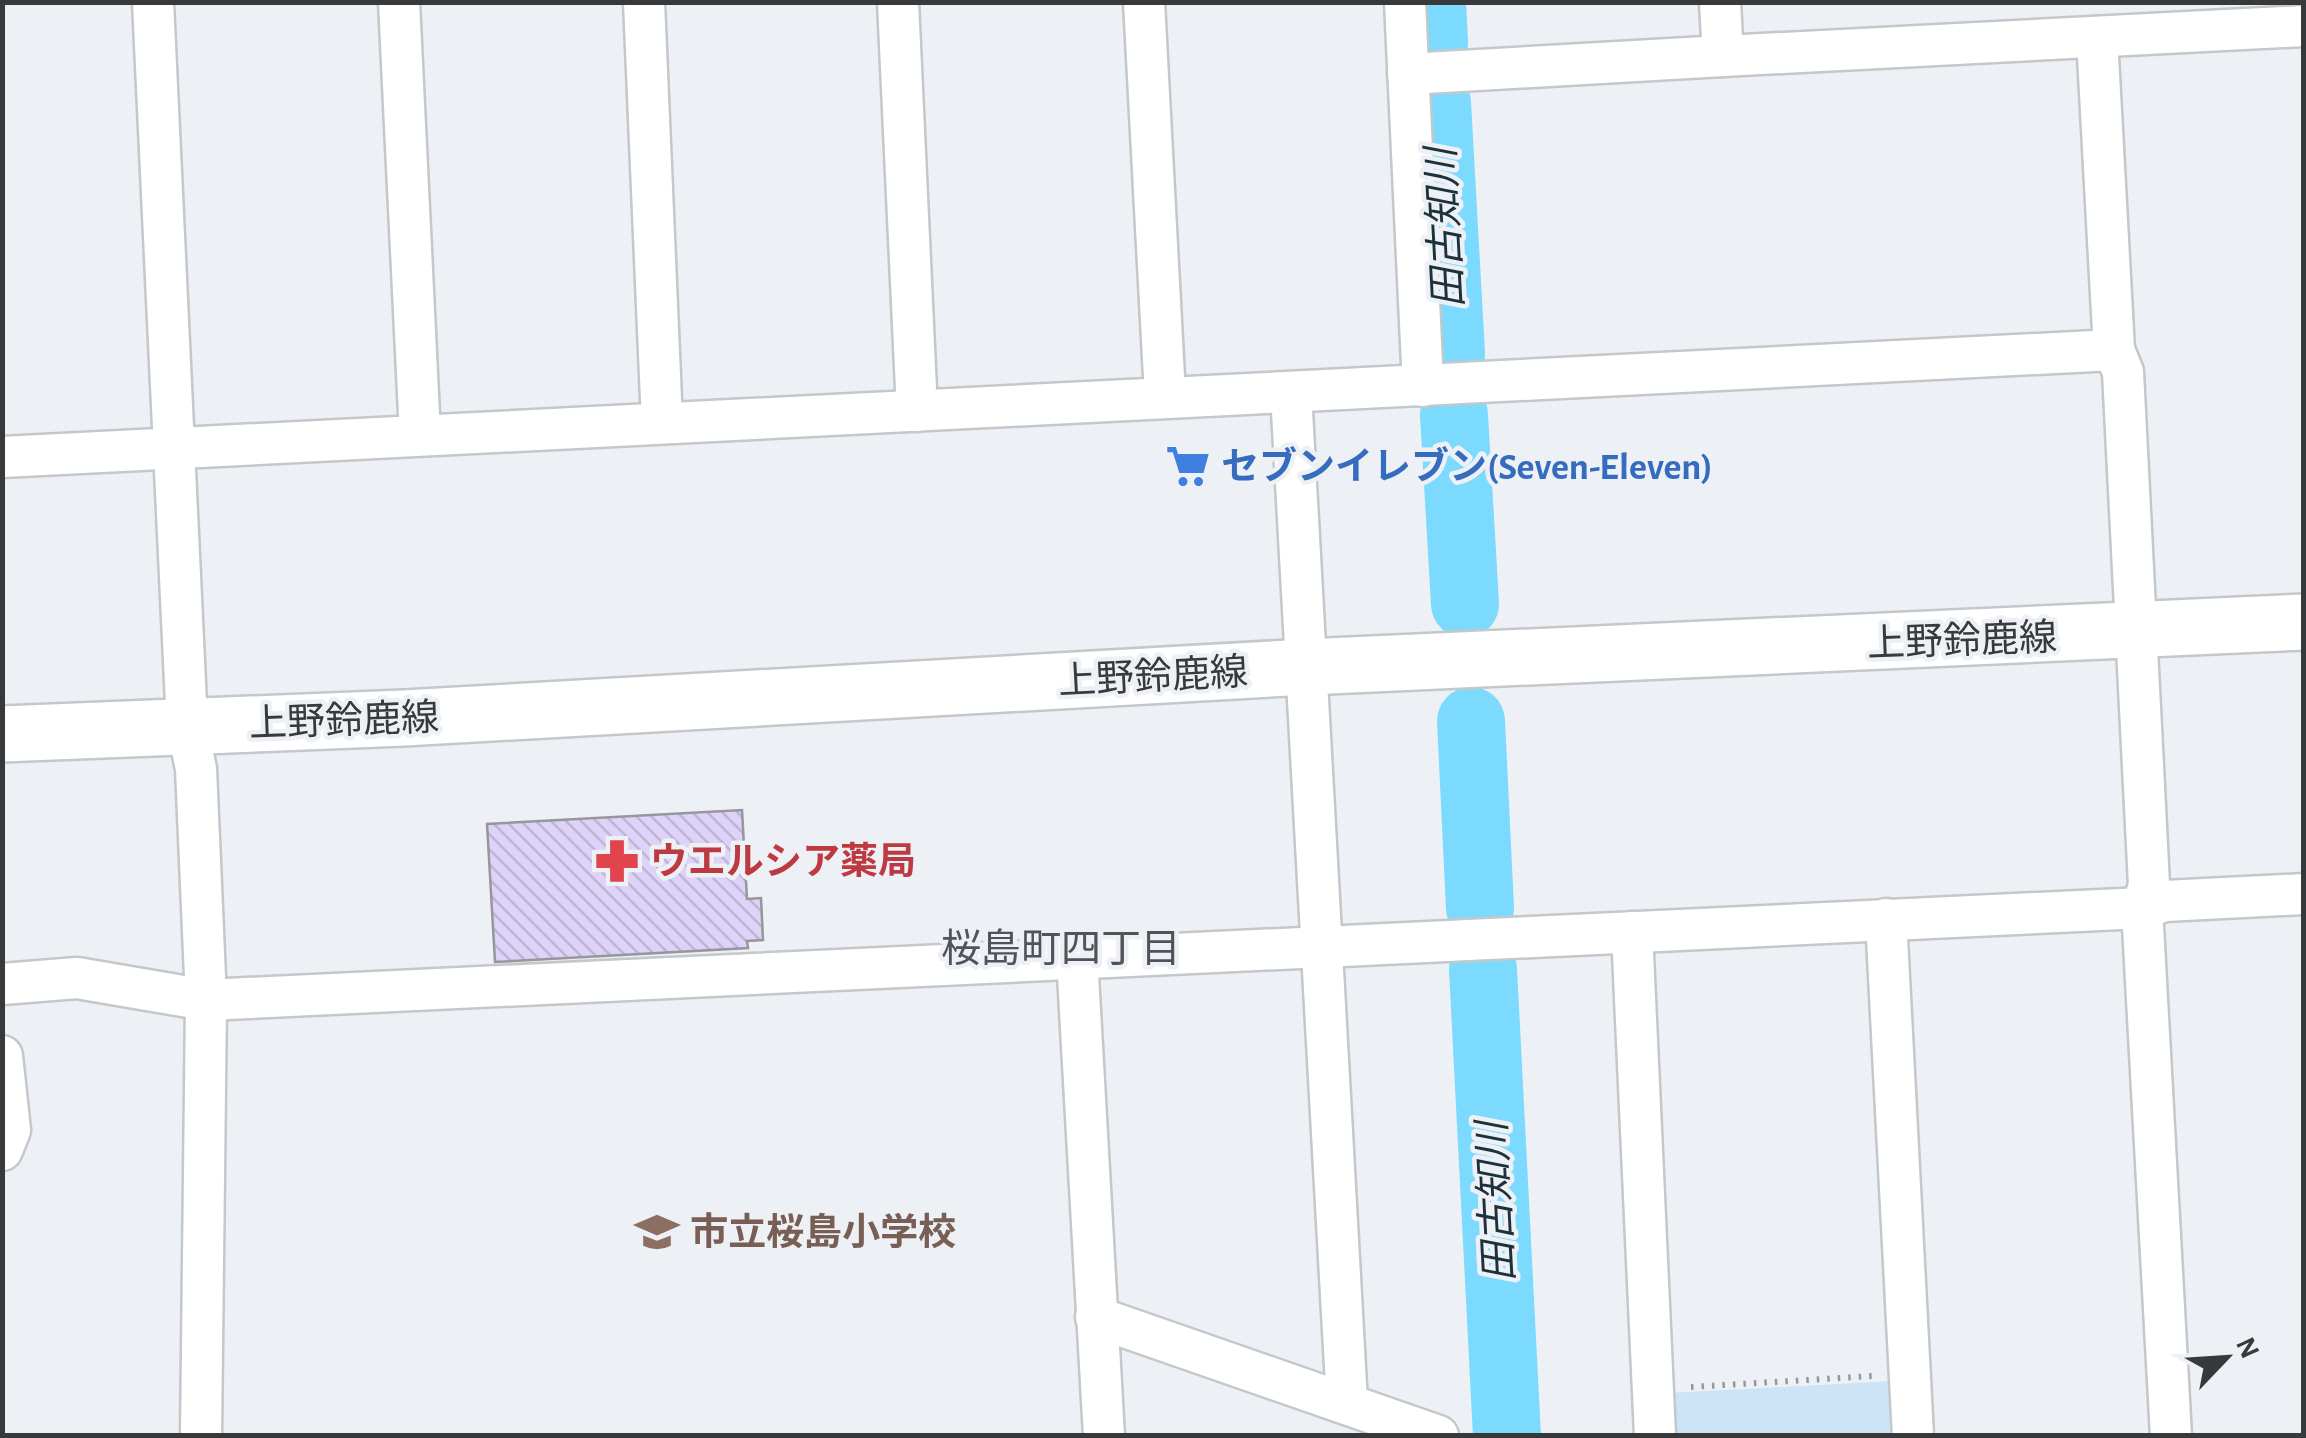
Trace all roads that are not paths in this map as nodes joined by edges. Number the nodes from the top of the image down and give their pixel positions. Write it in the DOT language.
graph roads {
  1 [pos="153,2"];
  2 [pos="398,2"];
  3 [pos="644,2"];
  4 [pos="898,2"];
  5 [pos="1144,2"];
  6 [pos="1404,2"];
  7 [pos="1720,2"];
  8 [pos="2304,26"];
  9 [pos="2097,38"];
  10 [pos="1723,56"];
  11 [pos="1408,74"];
  12 [pos="2114,350"];
  13 [pos="1423,386"];
  14 [pos="1290,393"];
  15 [pos="1165,396"];
  16 [pos="917,412"];
  17 [pos="662,423"];
  18 [pos="420,435"];
  19 [pos="175,449"];
  20 [pos="2,456"];
  21 [pos="2304,622"];
  22 [pos="2136,632"];
  23 [pos="1306,667"];
  24 [pos="187,725"];
  25 [pos="2,734"];
  26 [pos="2304,894"];
  27 [pos="2142,908"];
  28 [pos="1886,919"];
  29 [pos="1632,932"];
  30 [pos="1324,946"];
  31 [pos="1077,957"];
  32 [pos="2,984"];
  33 [pos="206,1000"];
  34 [pos="2,1056"];
  35 [pos="2,1150"];
  36 [pos="1096,1317"];
  37 [pos="1347,1404"];
  38 [pos="201,1436"];
  39 [pos="1104,1436"];
  40 [pos="1438,1436"];
  41 [pos="1655,1436"];
  42 [pos="1913,1436"];
  43 [pos="2171,1436"];
  1 -- 19 [label="street"];
  2 -- 18 [label="street"];
  3 -- 17 [label="street"];
  4 -- 16 [label="street"];
  5 -- 15 [label="street"];
  6 -- 11 [label="street"];
  7 -- 10 [label="street"];
  8 -- 9 [label="street"];
  9 -- 10 [label="street"];
  9 -- 12 [label="street"];
  10 -- 11 [label="street"];
  11 -- 13 [label="street"];
  12 -- 13 [label="street"];
  12 -- 22 [label="street"];
  13 -- 14 [label="street"];
  14 -- 15 [label="street"];
  14 -- 23 [label="street"];
  15 -- 16 [label="street"];
  16 -- 17 [label="street"];
  17 -- 18 [label="street"];
  18 -- 19 [label="street"];
  19 -- 20 [label="street"];
  19 -- 24 [label="street"];
  21 -- 22 [label="main road, 上野鈴鹿線"];
  22 -- 23 [label="main road, 上野鈴鹿線"];
  22 -- 27 [label="street"];
  23 -- 24 [label="main road, 上野鈴鹿線"];
  23 -- 30 [label="street"];
  24 -- 25 [label="main road, 上野鈴鹿線"];
  24 -- 33 [label="street"];
  26 -- 27 [label="street"];
  27 -- 28 [label="street"];
  27 -- 43 [label="street"];
  28 -- 29 [label="street"];
  28 -- 42 [label="street"];
  29 -- 30 [label="street"];
  29 -- 41 [label="street"];
  30 -- 31 [label="street"];
  30 -- 37 [label="street"];
  31 -- 33 [label="street"];
  31 -- 36 [label="street"];
  32 -- 33 [label="street"];
  33 -- 38 [label="street"];
  34 -- 35 [label="street"];
  36 -- 37 [label="street"];
  36 -- 39 [label="street"];
  37 -- 40 [label="street"];
}
